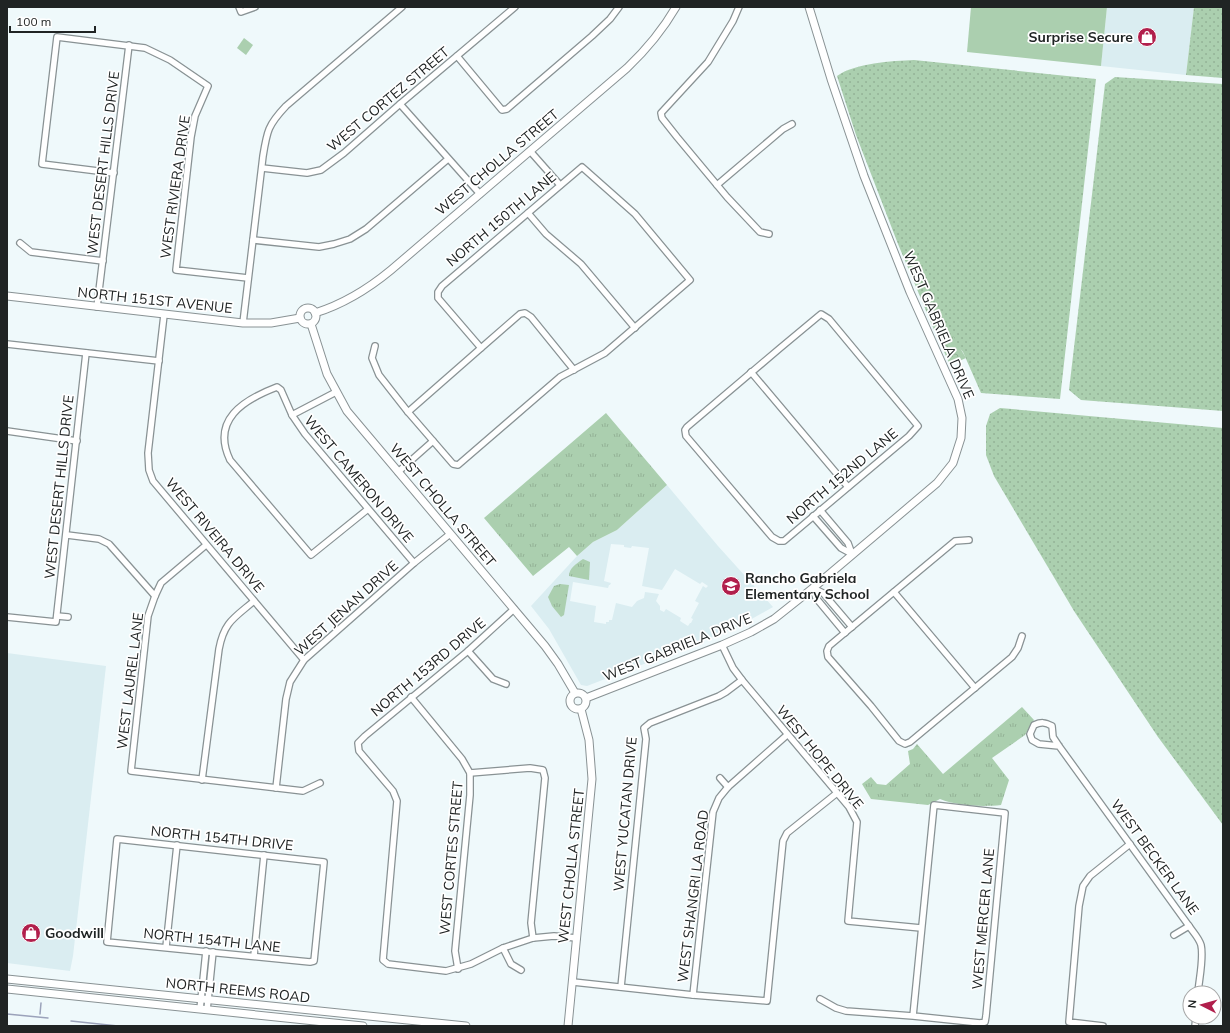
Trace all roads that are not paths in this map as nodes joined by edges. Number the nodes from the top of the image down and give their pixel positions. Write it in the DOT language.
graph roads {
  1 [pos="255,7"];
  2 [pos="402,7"];
  3 [pos="515,7"];
  4 [pos="619,7"];
  5 [pos="676,7"];
  6 [pos="739,7"];
  7 [pos="809,7"];
  8 [pos="240,10"];
  9 [pos="129,45"];
  10 [pos="457,56"];
  11 [pos="400,104"];
  12 [pos="792,124"];
  13 [pos="530,151"];
  14 [pos="448,159"];
  15 [pos="262,168"];
  16 [pos="114,173"];
  17 [pos="560,185"];
  18 [pos="716,185"];
  19 [pos="480,194"];
  20 [pos="528,213"];
  21 [pos="770,234"];
  22 [pos="253,240"];
  23 [pos="20,243"];
  24 [pos="103,261"];
  25 [pos="248,278"];
  26 [pos="7,296"];
  27 [pos="97,307"];
  28 [pos="315,313"];
  29 [pos="164,315"];
  30 [pos="300,318"];
  31 [pos="243,323"];
  32 [pos="311,324"];
  33 [pos="635,328"];
  34 [pos="7,344"];
  35 [pos="376,346"];
  36 [pos="481,348"];
  37 [pos="86,353"];
  38 [pos="159,361"];
  39 [pos="574,370"];
  40 [pos="752,372"];
  41 [pos="336,392"];
  42 [pos="408,412"];
  43 [pos="292,415"];
  44 [pos="7,431"];
  45 [pos="77,441"];
  46 [pos="434,441"];
  47 [pos="398,472"];
  48 [pos="848,487"];
  49 [pos="368,510"];
  50 [pos="820,510"];
  51 [pos="813,516"];
  52 [pos="450,534"];
  53 [pos="66,535"];
  54 [pos="969,540"];
  55 [pos="206,545"];
  56 [pos="852,554"];
  57 [pos="414,563"];
  58 [pos="813,588"];
  59 [pos="894,592"];
  60 [pos="155,596"];
  61 [pos="254,601"];
  62 [pos="834,606"];
  63 [pos="514,609"];
  64 [pos="827,611"];
  65 [pos="68,617"];
  66 [pos="7,618"];
  67 [pos="56,619"];
  68 [pos="852,627"];
  69 [pos="845,633"];
  70 [pos="1022,636"];
  71 [pos="722,645"];
  72 [pos="468,651"];
  73 [pos="304,660"];
  74 [pos="742,680"];
  75 [pos="506,684"];
  76 [pos="975,688"];
  77 [pos="575,693"];
  78 [pos="412,697"];
  79 [pos="586,698"];
  80 [pos="581,709"];
  81 [pos="787,735"];
  82 [pos="1059,746"];
  83 [pos="470,773"];
  84 [pos="720,778"];
  85 [pos="202,780"];
  86 [pos="320,783"];
  87 [pos="728,787"];
  88 [pos="276,788"];
  89 [pos="837,793"];
  90 [pos="1130,844"];
  91 [pos="177,845"];
  92 [pos="264,855"];
  93 [pos="1189,926"];
  94 [pos="921,928"];
  95 [pos="1174,935"];
  96 [pos="533,938"];
  97 [pos="577,938"];
  98 [pos="107,942"];
  99 [pos="166,947"];
  100 [pos="504,948"];
  101 [pos="206,951"];
  102 [pos="213,952"];
  103 [pos="254,956"];
  104 [pos="314,961"];
  105 [pos="458,969"];
  106 [pos="521,970"];
  107 [pos="7,978"];
  108 [pos="573,982"];
  109 [pos="57,984"];
  110 [pos="1199,985"];
  111 [pos="621,987"];
  112 [pos="7,989"];
  113 [pos="56,994"];
  114 [pos="693,995"];
  115 [pos="205,999"];
  116 [pos="820,999"];
  117 [pos="204,1010"];
  118 [pos="913,1016"];
  119 [pos="952,1023"];
  120 [pos="363,1026"];
  121 [pos="466,1026"];
  122 [pos="568,1026"];
  123 [pos="1104,1026"];
  1 -- 8 [label="street"];
  2 -- 15 [label="street"];
  3 -- 10 [label="street, WEST CORTEZ STREET"];
  4 -- 10 [label="street"];
  5 -- 13 [label="street, WEST CHOLLA STREET"];
  6 -- 18 [label="street"];
  7 -- 56 [label="street, WEST GABRIELA DRIVE"];
  9 -- 16 [label="street, WEST DESERT HILLS DRIVE"];
  9 -- 16 [label="street"];
  9 -- 25 [label="street, WEST RIVIERA DRIVE"];
  10 -- 11 [label="street, WEST CORTEZ STREET"];
  11 -- 14 [label="street"];
  11 -- 15 [label="street, WEST CORTEZ STREET"];
  12 -- 18 [label="street"];
  13 -- 17 [label="street"];
  13 -- 19 [label="street, WEST CHOLLA STREET"];
  14 -- 19 [label="street"];
  14 -- 22 [label="street"];
  15 -- 22 [label="street"];
  16 -- 24 [label="street, WEST DESERT HILLS DRIVE"];
  17 -- 20 [label="street, NORTH 150TH LANE"];
  17 -- 33 [label="street, NORTH 150TH LANE"];
  18 -- 21 [label="street"];
  19 -- 28 [label="street, WEST CHOLLA STREET"];
  20 -- 33 [label="street"];
  20 -- 36 [label="street, NORTH 150TH LANE"];
  22 -- 25 [label="street"];
  23 -- 24 [label="street"];
  24 -- 27 [label="street, WEST DESERT HILLS DRIVE"];
  25 -- 31 [label="street"];
  26 -- 27 [label="street, NORTH 151ST AVENUE"];
  27 -- 29 [label="street, NORTH 151ST AVENUE"];
  28 -- 30 [label="street"];
  28 -- 32 [label="street"];
  29 -- 31 [label="street, NORTH 151ST AVENUE"];
  29 -- 38 [label="street, WEST RIVEIRA DRIVE"];
  30 -- 31 [label="street, NORTH 151ST AVENUE"];
  30 -- 32 [label="street"];
  32 -- 41 [label="street, WEST CHOLLA STREET"];
  33 -- 39 [label="street"];
  34 -- 37 [label="street"];
  35 -- 42 [label="street"];
  36 -- 39 [label="street"];
  36 -- 42 [label="street"];
  37 -- 38 [label="street"];
  37 -- 45 [label="street, WEST DESERT HILLS DRIVE"];
  38 -- 55 [label="street, WEST RIVEIRA DRIVE"];
  39 -- 46 [label="street"];
  40 -- 48 [label="street"];
  40 -- 48 [label="street, NORTH 152ND LANE"];
  40 -- 51 [label="street, NORTH 152ND LANE"];
  41 -- 43 [label="street"];
  41 -- 47 [label="street, WEST CHOLLA STREET"];
  42 -- 46 [label="street"];
  43 -- 49 [label="street, WEST CAMERON DRIVE"];
  43 -- 49 [label="street, WEST CAMERON DRIVE"];
  44 -- 45 [label="street"];
  45 -- 53 [label="street, WEST DESERT HILLS DRIVE"];
  46 -- 47 [label="street"];
  47 -- 52 [label="street, WEST CHOLLA STREET"];
  48 -- 50 [label="street, NORTH 152ND LANE"];
  49 -- 57 [label="street, WEST CAMERON DRIVE"];
  50 -- 51 [label="street, NORTH 152ND LANE"];
  50 -- 56 [label="street"];
  51 -- 56 [label="street"];
  52 -- 57 [label="street, WEST JENAN DRIVE"];
  52 -- 63 [label="street, WEST CHOLLA STREET"];
  53 -- 60 [label="street"];
  53 -- 67 [label="street, WEST DESERT HILLS DRIVE"];
  54 -- 59 [label="street"];
  55 -- 60 [label="street, WEST LAUREL LANE"];
  55 -- 61 [label="street, WEST RIVEIRA DRIVE"];
  56 -- 58 [label="street, WEST GABRIELA DRIVE"];
  57 -- 73 [label="street, WEST JENAN DRIVE"];
  58 -- 62 [label="street"];
  58 -- 64 [label="street"];
  58 -- 71 [label="street, WEST GABRIELA DRIVE"];
  59 -- 68 [label="street"];
  59 -- 76 [label="street"];
  60 -- 85 [label="street, WEST LAUREL LANE"];
  61 -- 73 [label="street, WEST RIVEIRA DRIVE"];
  61 -- 85 [label="street"];
  62 -- 64 [label="street"];
  62 -- 68 [label="street"];
  63 -- 72 [label="street, NORTH 153RD DRIVE"];
  63 -- 77 [label="street, WEST CHOLLA STREET"];
  64 -- 69 [label="street"];
  65 -- 67 [label="street"];
  66 -- 67 [label="street"];
  68 -- 69 [label="street"];
  69 -- 76 [label="street"];
  70 -- 76 [label="street"];
  71 -- 74 [label="street, WEST HOPE DRIVE"];
  71 -- 79 [label="street, WEST GABRIELA DRIVE"];
  72 -- 75 [label="street"];
  72 -- 78 [label="street, NORTH 153RD DRIVE"];
  73 -- 88 [label="street, WEST JENAN DRIVE"];
  74 -- 81 [label="street, WEST HOPE DRIVE"];
  74 -- 111 [label="street, WEST YUCATAN DRIVE"];
  77 -- 79 [label="street"];
  77 -- 80 [label="street"];
  78 -- 83 [label="street, WEST CORTES STREET"];
  78 -- 105 [label="street, NORTH 153RD DRIVE"];
  79 -- 80 [label="street"];
  80 -- 97 [label="street, WEST CHOLLA STREET"];
  81 -- 87 [label="street, WEST SHANGRI LA ROAD"];
  81 -- 89 [label="street, WEST HOPE DRIVE"];
  82 -- 82 [label="street, WEST BECKER LANE"];
  82 -- 90 [label="street, WEST BECKER LANE"];
  83 -- 96 [label="street"];
  83 -- 105 [label="street, WEST CORTES STREET"];
  84 -- 87 [label="street"];
  85 -- 88 [label="street"];
  86 -- 88 [label="street"];
  87 -- 114 [label="street, WEST SHANGRI LA ROAD"];
  89 -- 94 [label="street, WEST HOPE DRIVE"];
  89 -- 114 [label="street"];
  90 -- 93 [label="street, WEST BECKER LANE"];
  90 -- 123 [label="street"];
  91 -- 92 [label="street, NORTH 154TH DRIVE"];
  91 -- 98 [label="street, NORTH 154TH DRIVE"];
  91 -- 99 [label="street"];
  92 -- 103 [label="street"];
  92 -- 104 [label="street, NORTH 154TH DRIVE"];
  93 -- 95 [label="street"];
  93 -- 110 [label="street, WEST BECKER LANE"];
  94 -- 118 [label="street"];
  94 -- 119 [label="street, WEST MERCER LANE"];
  96 -- 97 [label="street"];
  96 -- 100 [label="street"];
  97 -- 108 [label="street, WEST CHOLLA STREET"];
  98 -- 99 [label="street, NORTH 154TH LANE"];
  99 -- 101 [label="street, NORTH 154TH LANE"];
  100 -- 105 [label="street"];
  100 -- 106 [label="street"];
  101 -- 102 [label="street, NORTH 154TH LANE"];
  101 -- 115 [label="street"];
  102 -- 103 [label="street, NORTH 154TH LANE"];
  102 -- 115 [label="street"];
  103 -- 104 [label="street, NORTH 154TH LANE"];
  107 -- 109 [label="street, NORTH REEMS ROAD"];
  108 -- 111 [label="street"];
  108 -- 122 [label="street, WEST CHOLLA STREET"];
  109 -- 113 [label="street"];
  109 -- 115 [label="street, NORTH REEMS ROAD"];
  111 -- 114 [label="street"];
  112 -- 113 [label="street, NORTH REEMS ROAD"];
  113 -- 117 [label="street, NORTH REEMS ROAD"];
  115 -- 117 [label="street"];
  115 -- 121 [label="street, NORTH REEMS ROAD"];
  116 -- 118 [label="street"];
  117 -- 120 [label="street, NORTH REEMS ROAD"];
  118 -- 119 [label="street"];
}
